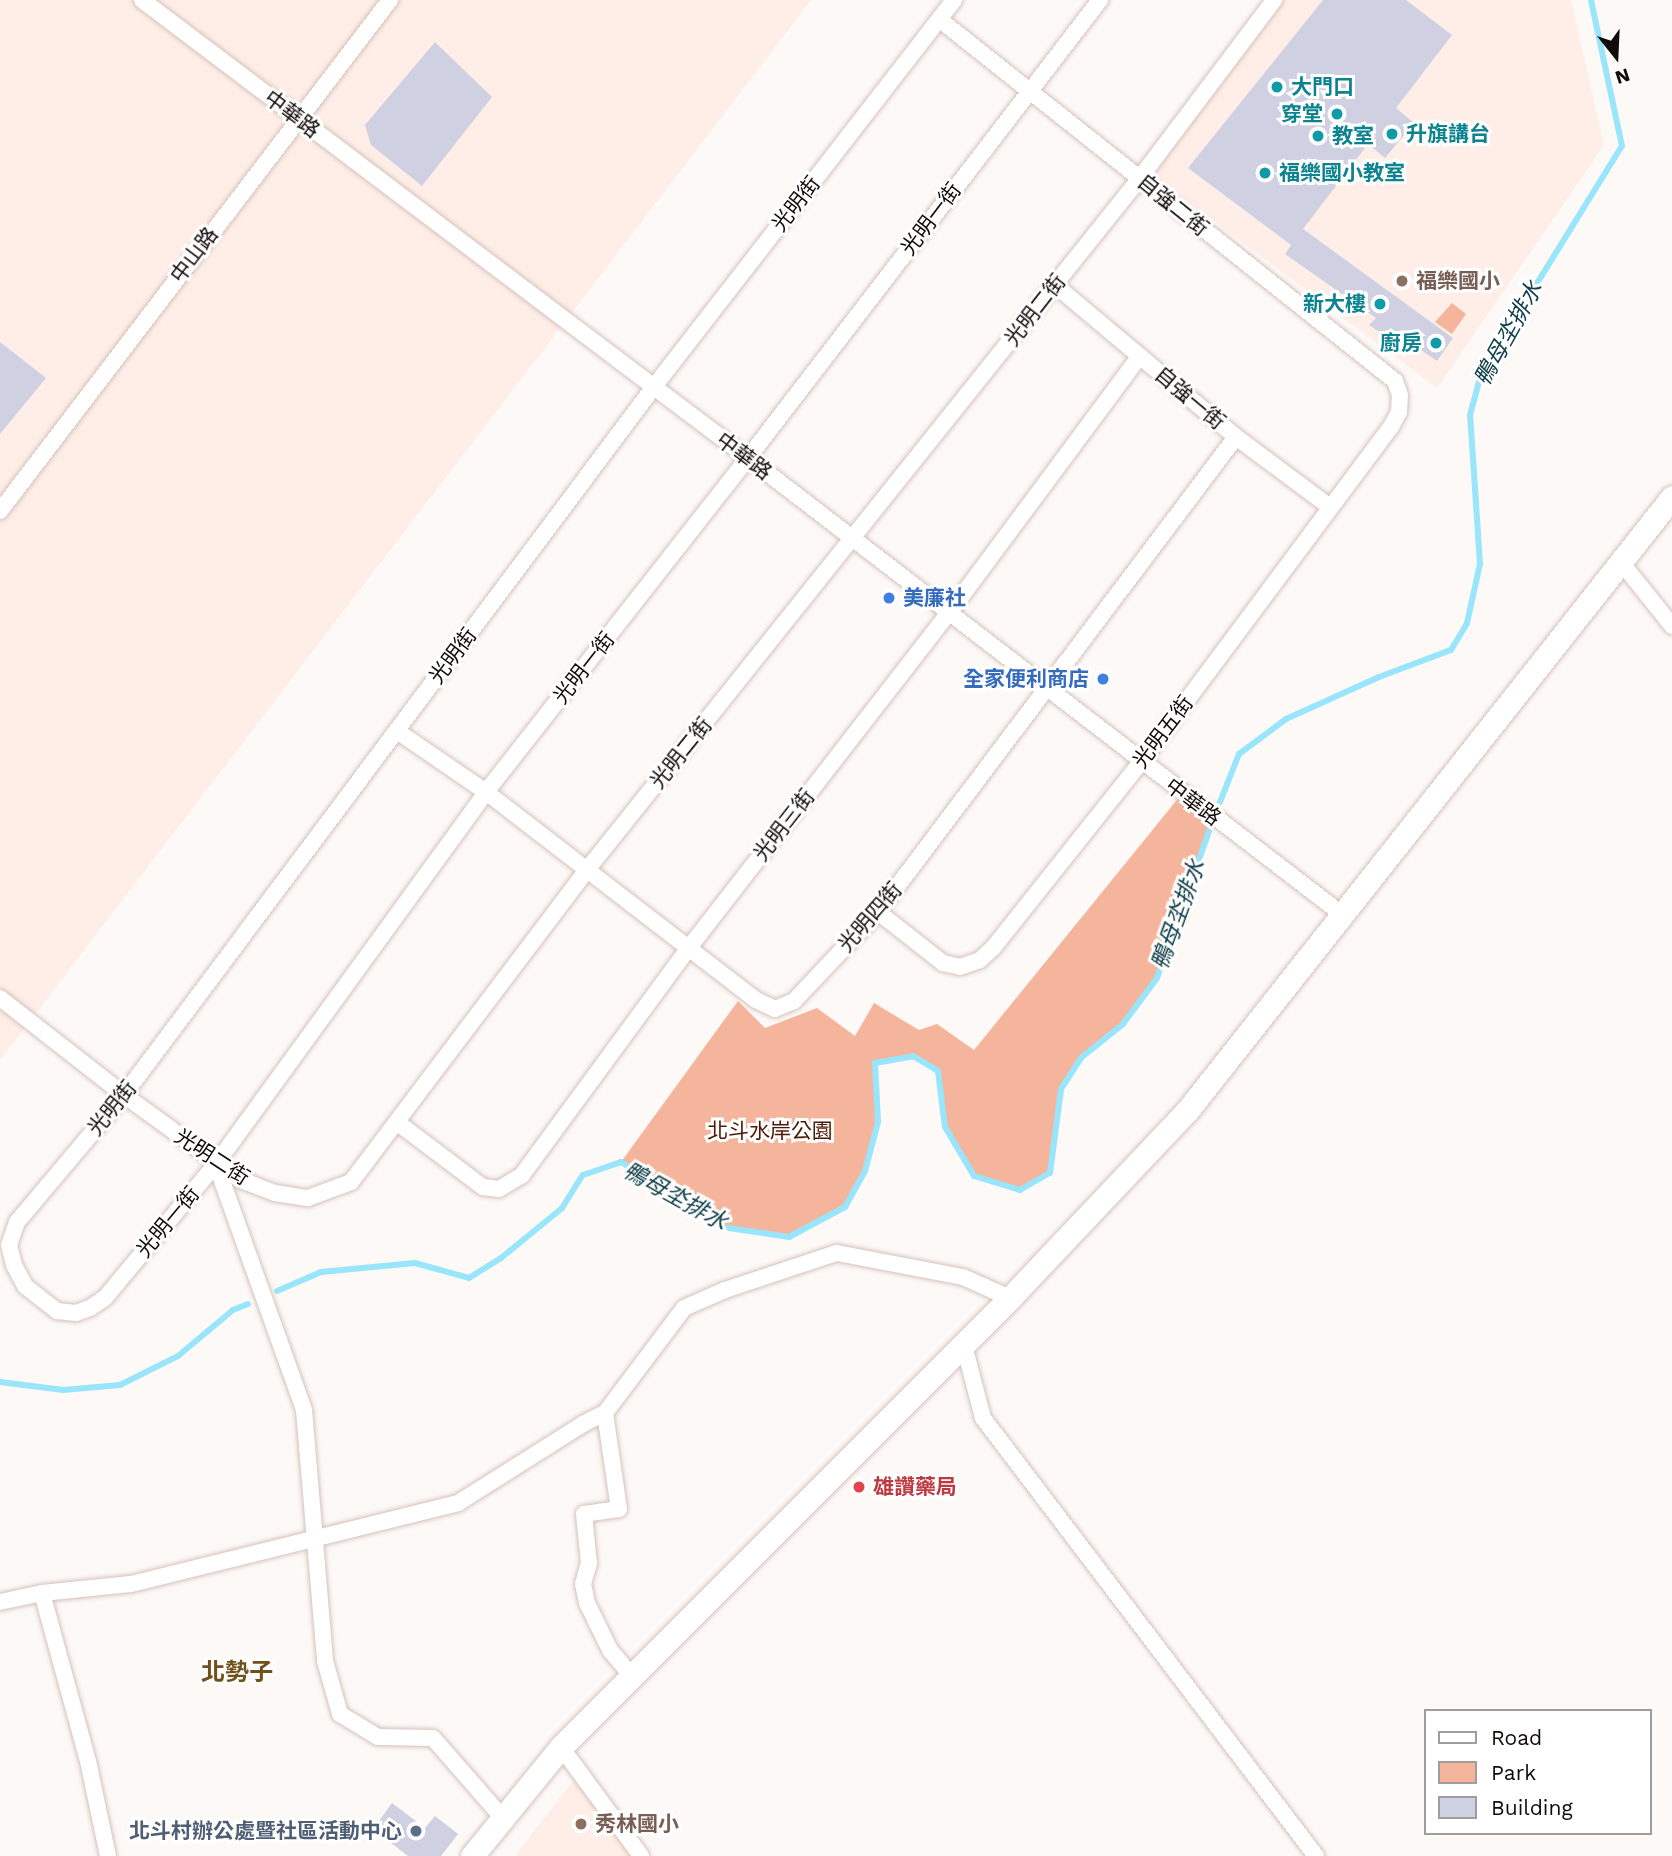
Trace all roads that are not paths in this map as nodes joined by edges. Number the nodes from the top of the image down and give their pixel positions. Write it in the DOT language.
graph roads {
  1 [pos="142,0"];
  2 [pos="390,0"];
  3 [pos="954,0"];
  4 [pos="1100,0"];
  5 [pos="1274,0"];
  6 [pos="939,19"];
  7 [pos="1029,91"];
  8 [pos="298,118"];
  9 [pos="1140,178"];
  10 [pos="1055,285"];
  11 [pos="1140,356"];
  12 [pos="653,388"];
  13 [pos="1400,395"];
  14 [pos="1236,437"];
  15 [pos="748,458"];
  16 [pos="1672,497"];
  17 [pos="1330,507"];
  18 [pos="0,511"];
  19 [pos="853,539"];
  20 [pos="1621,562"];
  21 [pos="948,613"];
  22 [pos="1672,626"];
  23 [pos="1046,688"];
  24 [pos="397,731"];
  25 [pos="1141,762"];
  26 [pos="486,792"];
  27 [pos="586,871"];
  28 [pos="878,912"];
  29 [pos="1343,915"];
  30 [pos="688,949"];
  31 [pos="0,998"];
  32 [pos="124,1095"];
  33 [pos="398,1123"];
  34 [pos="216,1164"];
  35 [pos="1010,1297"];
  36 [pos="57,1311"];
  37 [pos="958,1348"];
  38 [pos="605,1413"];
  39 [pos="314,1537"];
  40 [pos="42,1593"];
  41 [pos="0,1602"];
  42 [pos="632,1676"];
  43 [pos="561,1747"];
  44 [pos="502,1817"];
  45 [pos="108,1856"];
  46 [pos="472,1856"];
  47 [pos="641,1856"];
  48 [pos="1316,1856"];
  1 -- 8 [label="street, 中華路"];
  2 -- 8 [label="street, 中山路"];
  3 -- 6 [label="street, 光明街"];
  4 -- 7 [label="street, 光明一街"];
  5 -- 9 [label="street, 光明二街"];
  6 -- 7 [label="street, 自強二街"];
  6 -- 12 [label="street, 光明街"];
  7 -- 9 [label="street, 自強二街"];
  7 -- 15 [label="street, 光明一街"];
  8 -- 12 [label="street, 中華路"];
  8 -- 18 [label="street, 中山路"];
  9 -- 10 [label="street, 光明二街"];
  9 -- 13 [label="street, 自強二街"];
  10 -- 11 [label="street, 自強一街"];
  10 -- 19 [label="street, 光明二街"];
  11 -- 14 [label="street, 自強一街"];
  11 -- 21 [label="street, 光明三街"];
  12 -- 15 [label="street, 中華路"];
  12 -- 24 [label="street, 光明街"];
  13 -- 17 [label="street, 光明五街"];
  14 -- 17 [label="street, 自強一街"];
  14 -- 23 [label="street, 光明四街"];
  15 -- 19 [label="street, 中華路"];
  15 -- 26 [label="street, 光明一街"];
  16 -- 20 [label="main road"];
  17 -- 25 [label="street, 光明五街"];
  19 -- 21 [label="street, 中華路"];
  19 -- 27 [label="street, 光明二街"];
  20 -- 22 [label="street"];
  20 -- 29 [label="main road"];
  21 -- 23 [label="street, 中華路"];
  21 -- 30 [label="street, 光明三街"];
  23 -- 25 [label="street, 中華路"];
  23 -- 28 [label="street, 光明四街"];
  24 -- 26 [label="street, 光明四街"];
  24 -- 32 [label="street, 光明街"];
  25 -- 28 [label="street, 光明五街"];
  25 -- 29 [label="street, 中華路"];
  26 -- 27 [label="street, 光明四街"];
  26 -- 34 [label="street, 光明一街"];
  27 -- 30 [label="street, 光明四街"];
  27 -- 33 [label="street, 光明二街"];
  28 -- 30 [label="street, 光明四街"];
  29 -- 35 [label="main road"];
  30 -- 33 [label="street, 光明三街"];
  31 -- 32 [label="street, 光明二街"];
  32 -- 34 [label="street, 光明二街"];
  32 -- 36 [label="street, 光明街"];
  33 -- 34 [label="street, 光明二街"];
  34 -- 36 [label="street, 光明一街"];
  34 -- 39 [label="street"];
  35 -- 37 [label="main road"];
  35 -- 38 [label="street"];
  37 -- 42 [label="main road"];
  37 -- 48 [label="street"];
  38 -- 39 [label="street"];
  38 -- 42 [label="street"];
  39 -- 40 [label="street"];
  39 -- 44 [label="street"];
  40 -- 41 [label="street"];
  40 -- 45 [label="street"];
  42 -- 43 [label="main road"];
  43 -- 44 [label="main road"];
  43 -- 47 [label="street"];
  44 -- 46 [label="main road"];
}
